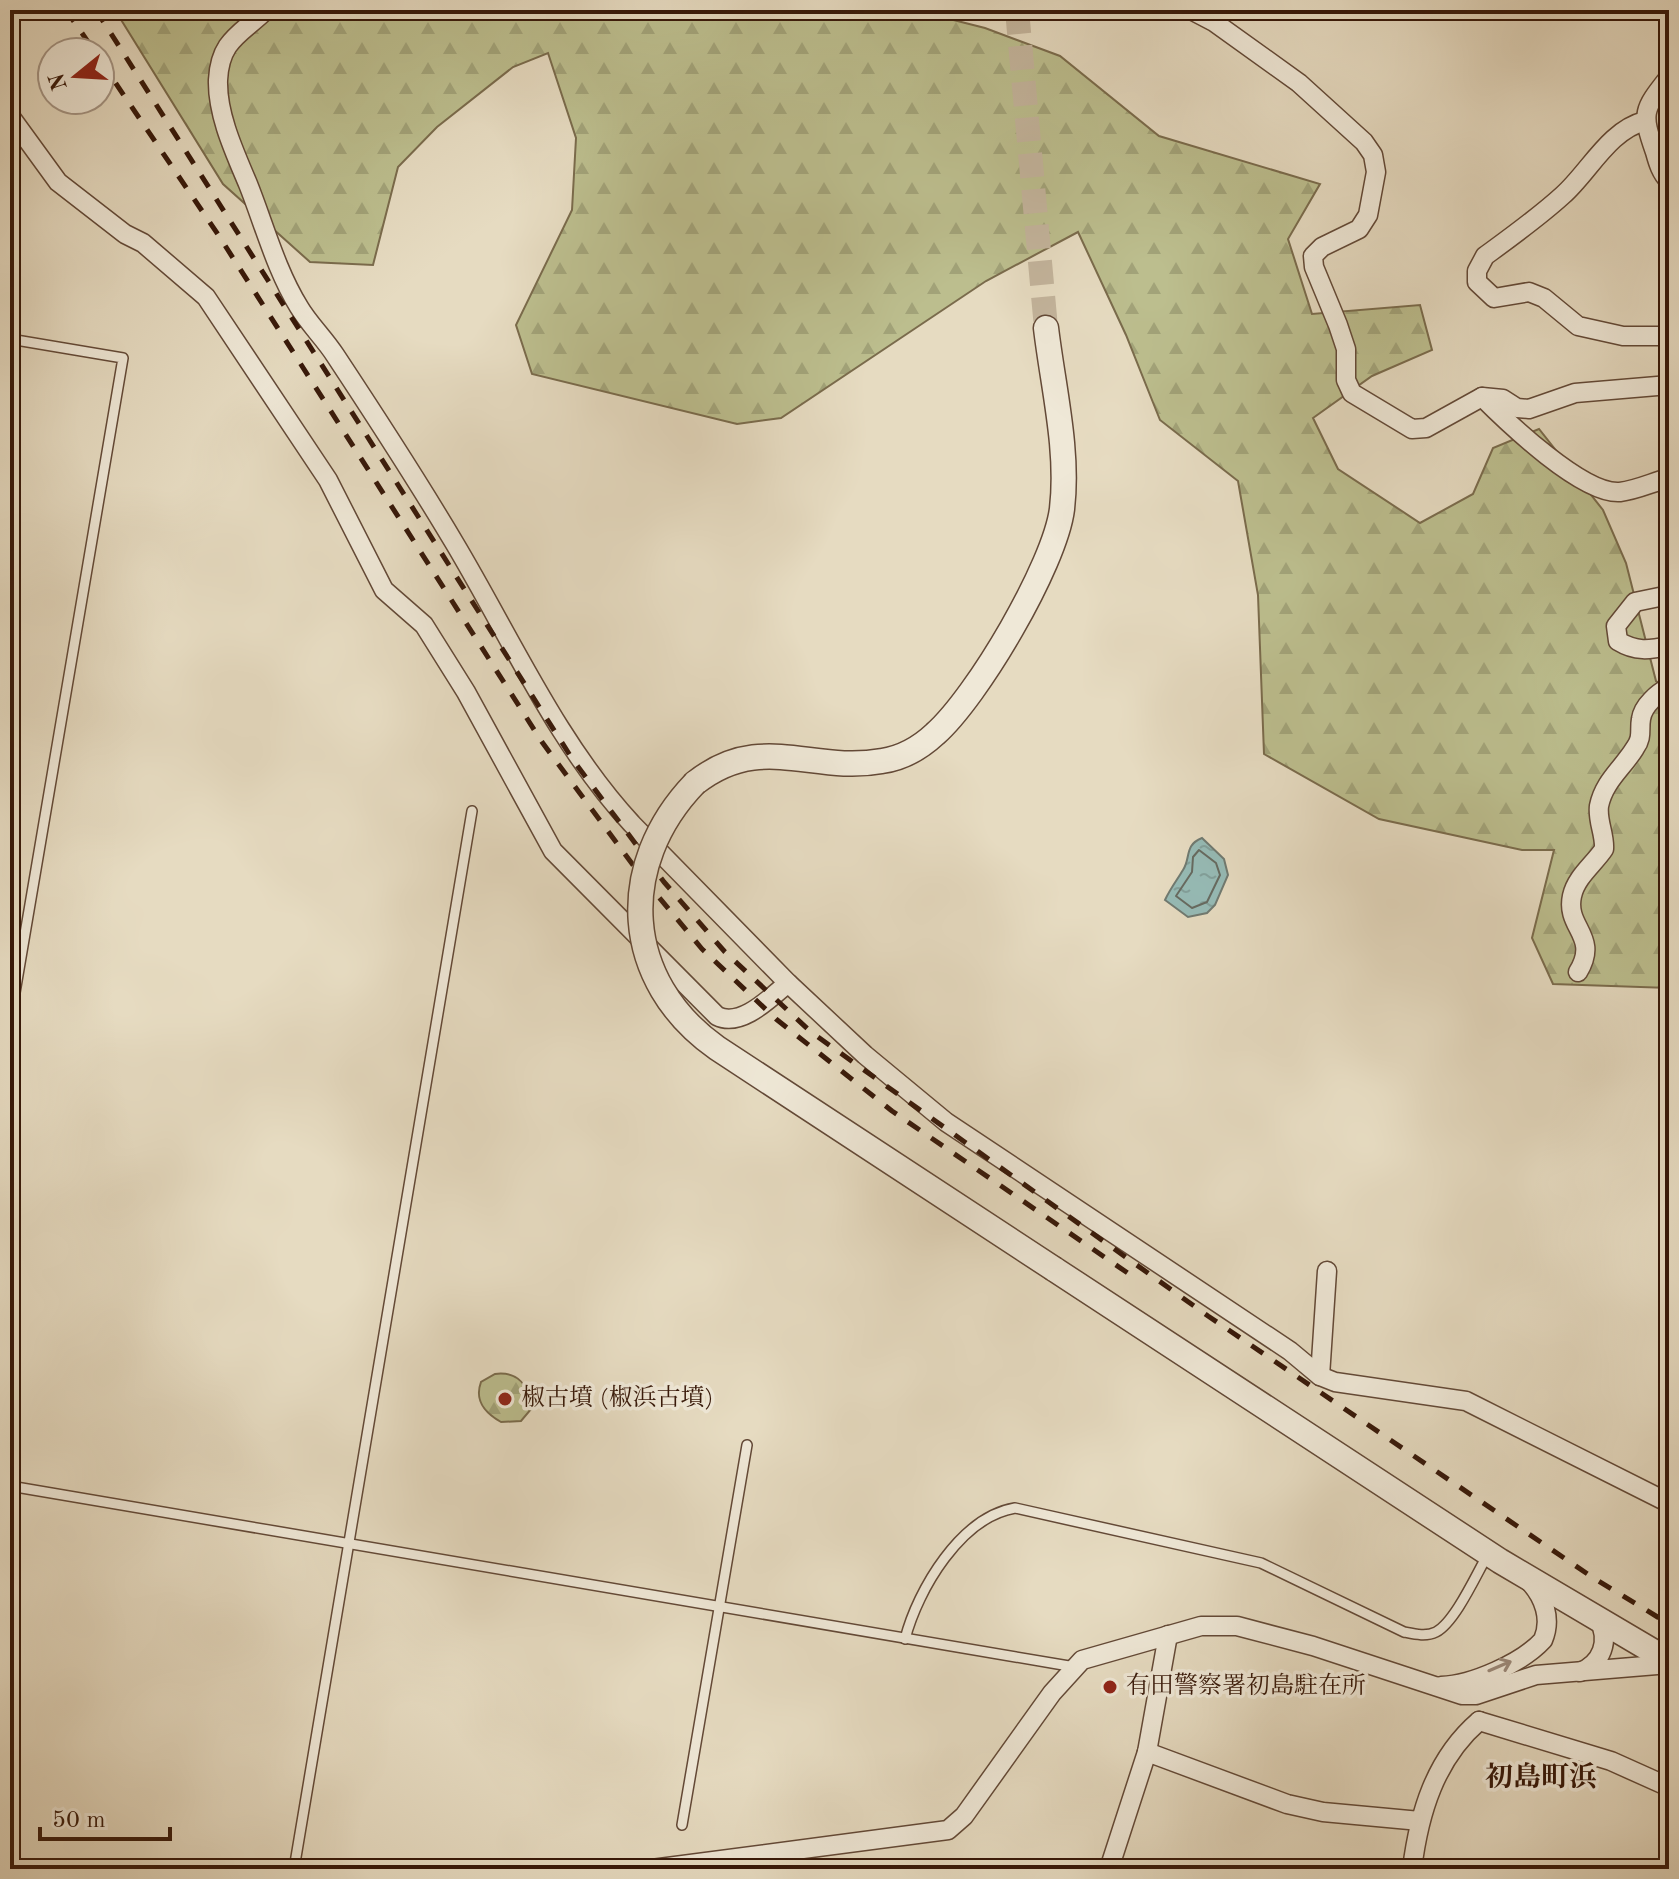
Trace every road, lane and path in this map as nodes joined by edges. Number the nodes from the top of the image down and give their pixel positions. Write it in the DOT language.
graph roads {
  1 [pos="266,10"];
  2 [pos="1191,10"];
  3 [pos="1669,77"];
  4 [pos="10,116"];
  5 [pos="1645,121"];
  6 [pos="1669,181"];
  7 [pos="1046,328"];
  8 [pos="1669,336"];
  9 [pos="10,339"];
  10 [pos="1669,385"];
  11 [pos="1482,397"];
  12 [pos="1669,478"];
  13 [pos="1669,595"];
  14 [pos="1669,646"];
  15 [pos="1669,687"];
  16 [pos="472,811"];
  17 [pos="1578,972"];
  18 [pos="788,983"];
  19 [pos="10,1022"];
  20 [pos="1327,1271"];
  21 [pos="1320,1376"];
  22 [pos="747,1445"];
  23 [pos="10,1486"];
  24 [pos="1669,1503"];
  25 [pos="349,1544"];
  26 [pos="1494,1557"];
  27 [pos="719,1608"];
  28 [pos="1599,1620"];
  29 [pos="1168,1635"];
  30 [pos="905,1639"];
  31 [pos="1668,1658"];
  32 [pos="1075,1667"];
  33 [pos="1580,1672"];
  34 [pos="1426,1683"];
  35 [pos="1476,1695"];
  36 [pos="1479,1721"];
  37 [pos="1147,1752"];
  38 [pos="1669,1787"];
  39 [pos="1420,1821"];
  40 [pos="682,1825"];
  41 [pos="737,1863"];
  42 [pos="294,1869"];
  43 [pos="652,1869"];
  44 [pos="1109,1869"];
  45 [pos="1412,1869"];
  1 -- 18 [label="street"];
  2 -- 11 [label="street"];
  3 -- 5 [label="street"];
  4 -- 18 [label="street"];
  5 -- 6 [label="street"];
  5 -- 8 [label="street"];
  7 -- 26 [label="street, bridge"];
  9 -- 19 [label="lane"];
  10 -- 11 [label="street"];
  11 -- 12 [label="street"];
  13 -- 14 [label="street"];
  15 -- 17 [label="street"];
  16 -- 25 [label="lane"];
  18 -- 21 [label="street"];
  20 -- 21 [label="street"];
  21 -- 24 [label="street"];
  22 -- 27 [label="lane"];
  23 -- 25 [label="lane"];
  25 -- 27 [label="lane"];
  25 -- 42 [label="lane"];
  26 -- 28 [label="street"];
  26 -- 30 [label="lane"];
  34 -- 26 [label="street, one-way"];
  27 -- 30 [label="lane"];
  27 -- 40 [label="lane"];
  28 -- 31 [label="street"];
  28 -- 33 [label="street"];
  29 -- 32 [label="street"];
  29 -- 34 [label="street"];
  29 -- 37 [label="street"];
  30 -- 32 [label="lane"];
  31 -- 33 [label="street"];
  32 -- 41 [label="street"];
  33 -- 35 [label="street"];
  34 -- 35 [label="street"];
  35 -- 36 [label="street"];
  36 -- 38 [label="street"];
  36 -- 39 [label="street"];
  37 -- 39 [label="street"];
  37 -- 44 [label="street"];
  39 -- 45 [label="street"];
  41 -- 43 [label="street"];
}
